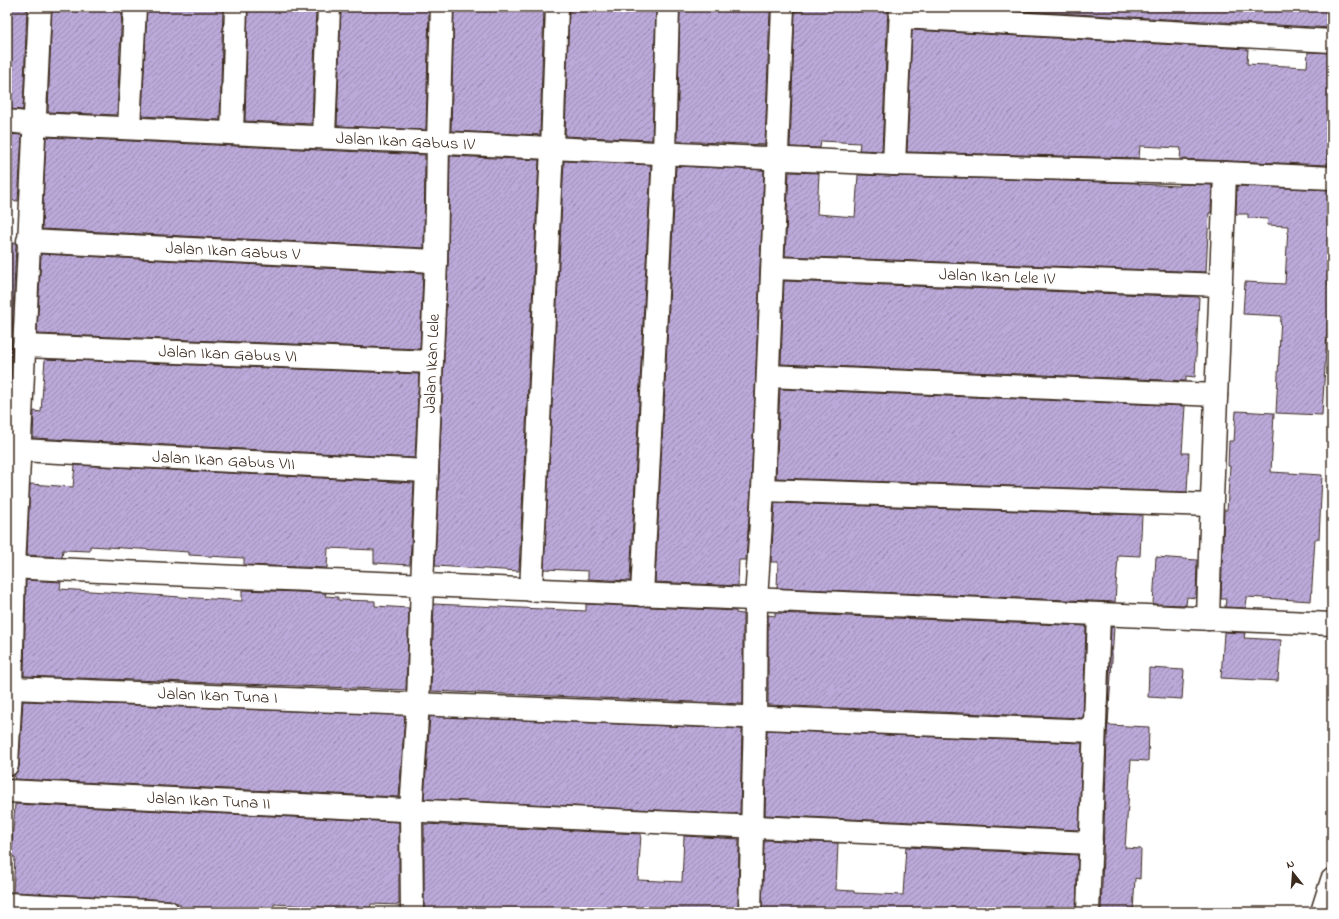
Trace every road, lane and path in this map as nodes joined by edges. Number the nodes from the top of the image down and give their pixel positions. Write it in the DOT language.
graph roads {
  1 [pos="40,7"];
  2 [pos="135,7"];
  3 [pos="236,7"];
  4 [pos="329,7"];
  5 [pos="442,7"];
  6 [pos="557,7"];
  7 [pos="668,7"];
  8 [pos="783,7"];
  9 [pos="901,12"];
  10 [pos="1332,41"];
  11 [pos="7,121"];
  12 [pos="35,124"];
  13 [pos="129,128"];
  14 [pos="232,133"];
  15 [pos="324,137"];
  16 [pos="438,142"];
  17 [pos="552,148"];
  18 [pos="664,153"];
  19 [pos="777,158"];
  20 [pos="894,164"];
  21 [pos="1225,172"];
  22 [pos="1332,178"];
  23 [pos="28,241"];
  24 [pos="436,260"];
  25 [pos="773,268"];
  26 [pos="1221,285"];
  27 [pos="24,346"];
  28 [pos="432,362"];
  29 [pos="768,376"];
  30 [pos="1216,395"];
  31 [pos="20,450"];
  32 [pos="427,470"];
  33 [pos="763,490"];
  34 [pos="1211,505"];
  35 [pos="10,567"];
  36 [pos="422,585"];
  37 [pos="531,590"];
  38 [pos="642,595"];
  39 [pos="756,600"];
  40 [pos="1099,615"];
  41 [pos="1208,619"];
  42 [pos="1332,624"];
  43 [pos="11,688"];
  44 [pos="422,702"];
  45 [pos="755,716"];
  46 [pos="1094,731"];
  47 [pos="7,765"];
  48 [pos="7,791"];
  49 [pos="411,811"];
  50 [pos="752,826"];
  51 [pos="1091,843"];
  52 [pos="1331,886"];
  53 [pos="7,904"];
  54 [pos="168,912"];
  55 [pos="412,912"];
  56 [pos="750,912"];
  57 [pos="1088,912"];
  58 [pos="1322,912"];
  1 -- 12 [label="street"];
  2 -- 13 [label="street"];
  3 -- 14 [label="street"];
  4 -- 15 [label="street"];
  5 -- 16 [label="street, Jalan Ikan Lele"];
  6 -- 17 [label="street"];
  7 -- 18 [label="street"];
  8 -- 19 [label="street"];
  9 -- 10 [label="street"];
  9 -- 20 [label="street"];
  11 -- 12 [label="street, Jalan Ikan Gabus IV"];
  12 -- 13 [label="street, Jalan Ikan Gabus IV"];
  12 -- 23 [label="street"];
  13 -- 14 [label="street, Jalan Ikan Gabus IV"];
  14 -- 15 [label="street, Jalan Ikan Gabus IV"];
  15 -- 16 [label="street, Jalan Ikan Gabus IV"];
  16 -- 17 [label="street, Jalan Ikan Gabus IV"];
  16 -- 24 [label="street, Jalan Ikan Lele"];
  17 -- 18 [label="street, Jalan Ikan Gabus IV"];
  17 -- 37 [label="street"];
  18 -- 19 [label="street, Jalan Ikan Gabus IV"];
  18 -- 38 [label="street"];
  19 -- 20 [label="street, Jalan Ikan Gabus IV"];
  19 -- 25 [label="street"];
  20 -- 21 [label="street, Jalan Ikan Gabus IV"];
  21 -- 22 [label="street, Jalan Ikan Gabus IV"];
  21 -- 26 [label="street"];
  23 -- 24 [label="street, Jalan Ikan Gabus V"];
  23 -- 27 [label="street"];
  24 -- 28 [label="street, Jalan Ikan Lele"];
  25 -- 26 [label="street, Jalan Ikan Lele IV"];
  25 -- 29 [label="street"];
  26 -- 30 [label="street"];
  27 -- 28 [label="street, Jalan Ikan Gabus VI"];
  27 -- 31 [label="street"];
  28 -- 32 [label="street, Jalan Ikan Lele"];
  29 -- 30 [label="street"];
  29 -- 33 [label="street"];
  30 -- 34 [label="street"];
  31 -- 32 [label="street, Jalan Ikan Gabus VII"];
  31 -- 35 [label="street"];
  32 -- 36 [label="street, Jalan Ikan Lele"];
  33 -- 34 [label="street"];
  33 -- 39 [label="street"];
  34 -- 41 [label="street"];
  35 -- 36 [label="street"];
  35 -- 43 [label="street"];
  36 -- 37 [label="street"];
  36 -- 44 [label="street, Jalan Ikan Lele"];
  37 -- 38 [label="street"];
  38 -- 39 [label="street"];
  39 -- 40 [label="street"];
  39 -- 45 [label="street"];
  40 -- 41 [label="street"];
  40 -- 46 [label="street"];
  41 -- 42 [label="street"];
  43 -- 44 [label="street, Jalan Ikan Tuna I"];
  43 -- 47 [label="street"];
  44 -- 45 [label="street, Jalan Ikan Tuna I"];
  44 -- 49 [label="street, Jalan Ikan Lele"];
  45 -- 46 [label="street, Jalan Ikan Tuna I"];
  45 -- 50 [label="street"];
  46 -- 51 [label="street"];
  48 -- 49 [label="street, Jalan Ikan Tuna II"];
  49 -- 50 [label="street, Jalan Ikan Tuna II"];
  49 -- 55 [label="street, Jalan Ikan Lele"];
  50 -- 51 [label="street, Jalan Ikan Tuna II"];
  50 -- 56 [label="street"];
  51 -- 57 [label="street"];
  52 -- 58 [label="street"];
  53 -- 54 [label="street"];
}
